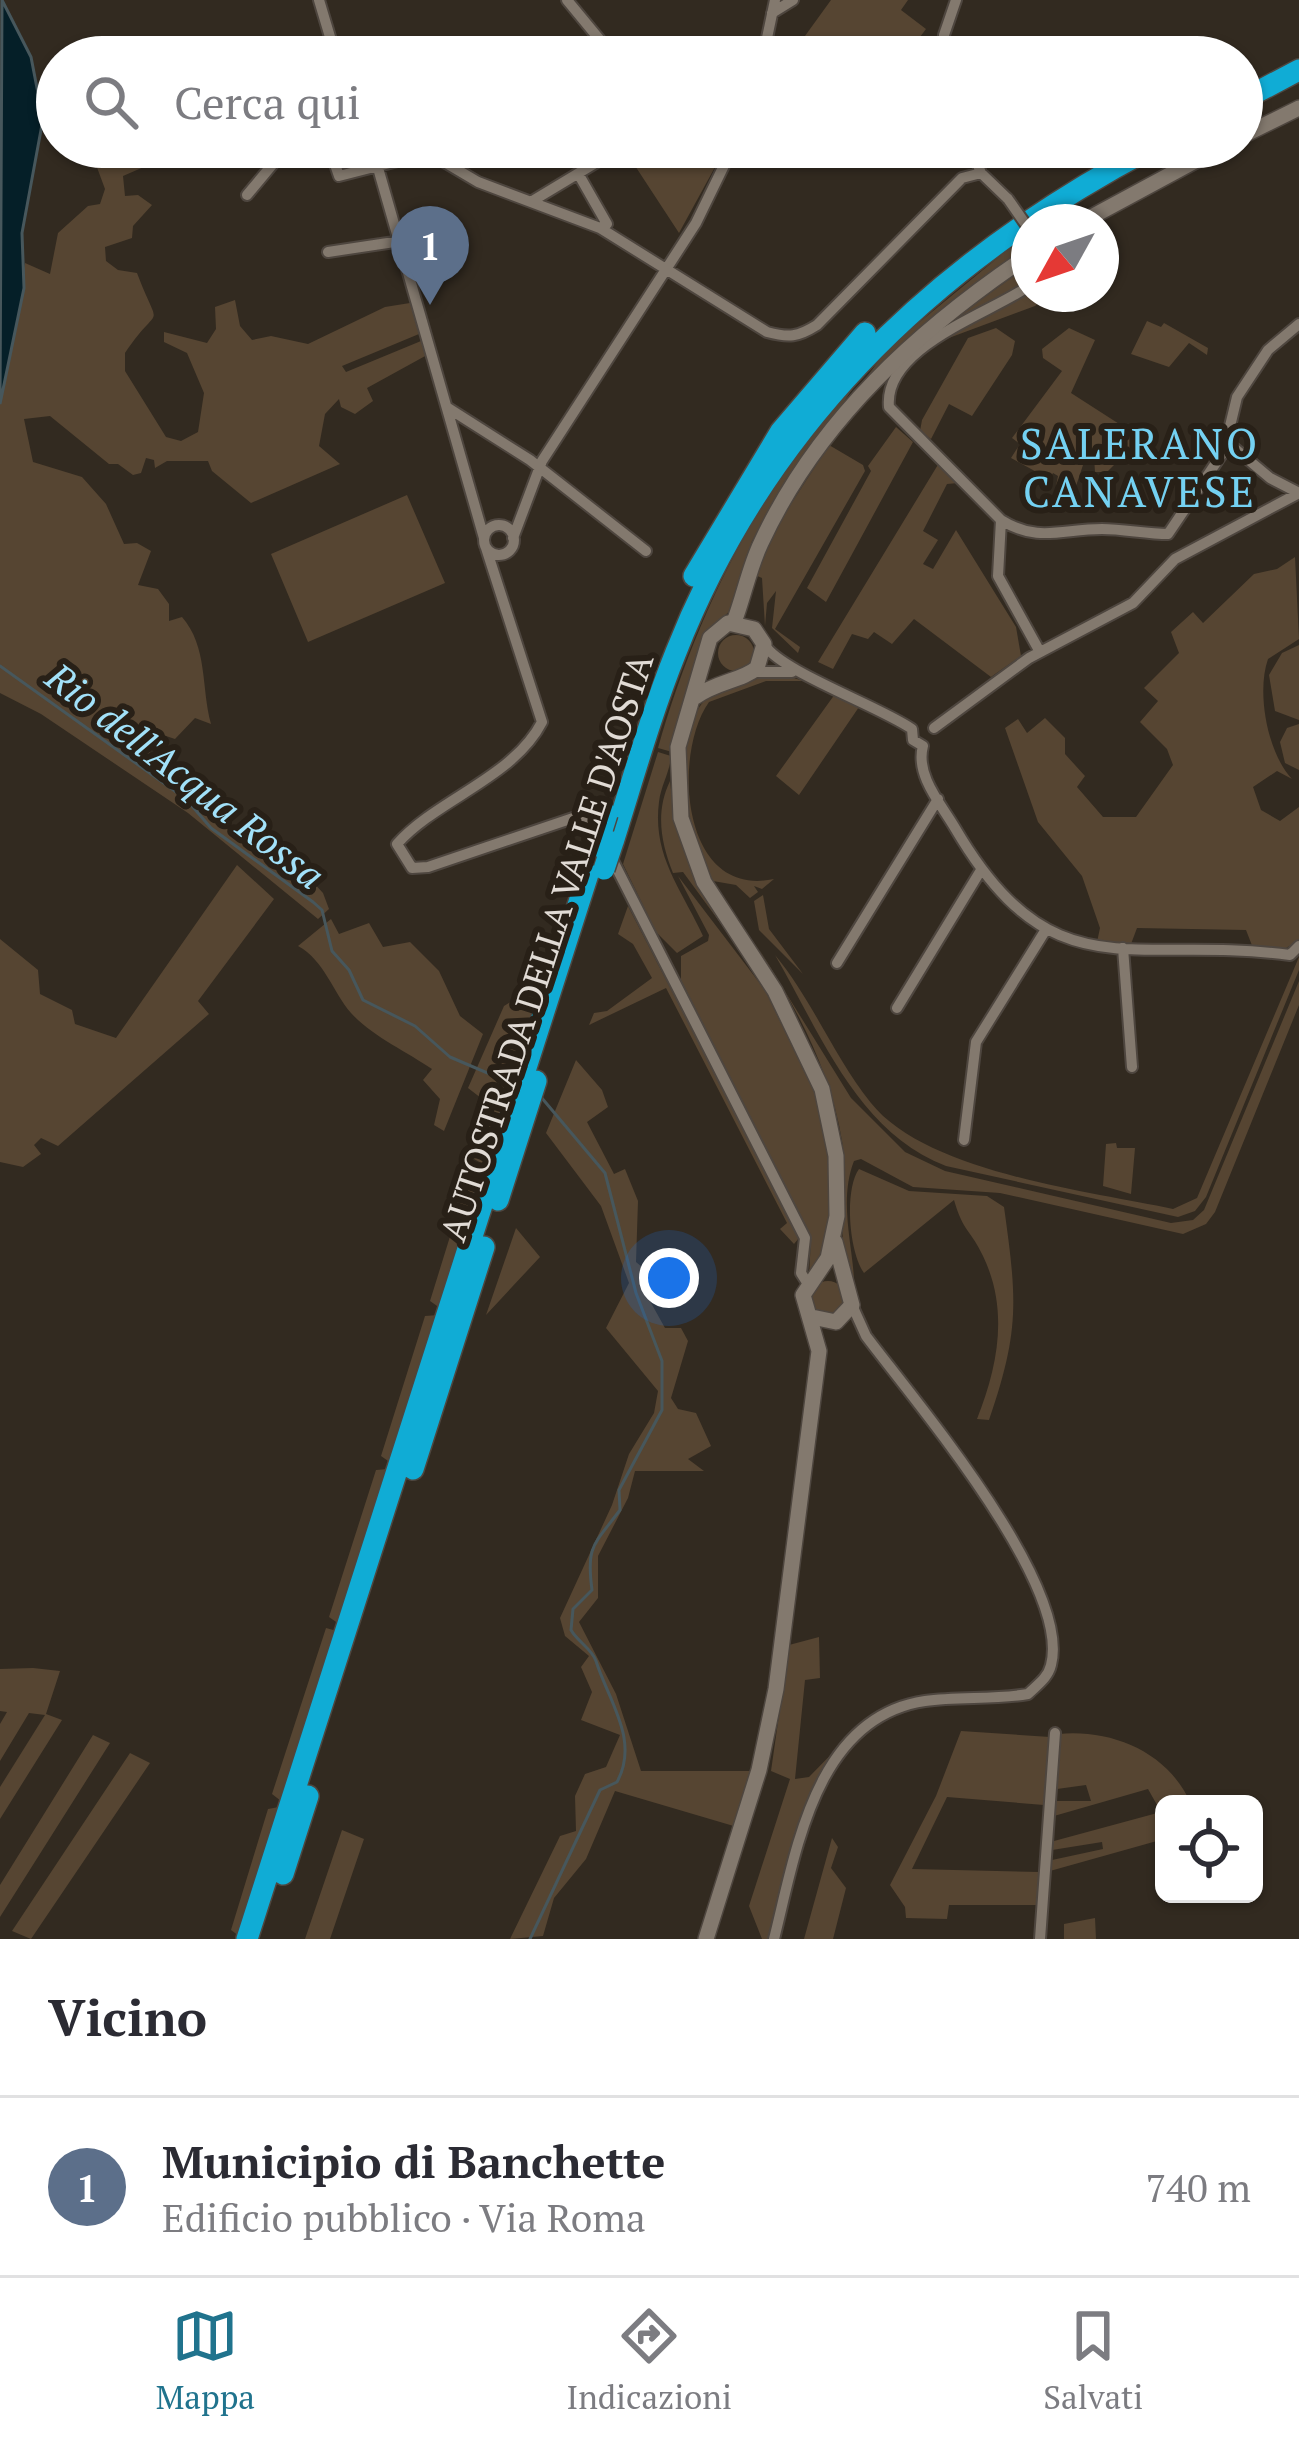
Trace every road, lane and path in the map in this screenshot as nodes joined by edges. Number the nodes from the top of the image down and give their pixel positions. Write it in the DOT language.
graph roads {
  1 [pos="319,0"];
  2 [pos="567,0"];
  3 [pos="793,0"];
  4 [pos="955,1"];
  5 [pos="773,6"];
  6 [pos="330,36"];
  7 [pos="597,36"];
  8 [pos="765,36"];
  9 [pos="944,36"];
  10 [pos="1299,54"];
  11 [pos="1299,70"];
  12 [pos="1263,73"];
  13 [pos="1263,89"];
  14 [pos="1299,107"];
  15 [pos="1263,125"];
  16 [pos="270,168"];
  17 [pos="336,168"];
  18 [pos="375,168"];
  19 [pos="380,168"];
  20 [pos="456,168"];
  21 [pos="590,168"];
  22 [pos="723,168"];
  23 [pos="979,168"];
  24 [pos="1085,168"];
  25 [pos="1115,168"];
  26 [pos="1182,168"];
  27 [pos="981,173"];
  28 [pos="579,175"];
  29 [pos="247,195"];
  30 [pos="534,200"];
  31 [pos="1012,204"];
  32 [pos="1115,204"];
  33 [pos="600,228"];
  34 [pos="401,241"];
  35 [pos="328,252"];
  36 [pos="669,267"];
  37 [pos="1011,268"];
  38 [pos="1011,296"];
  39 [pos="1299,324"];
  40 [pos="448,408"];
  41 [pos="1226,441"];
  42 [pos="539,467"];
  43 [pos="1299,493"];
  44 [pos="524,507"];
  45 [pos="475,510"];
  46 [pos="1001,520"];
  47 [pos="496,526"];
  48 [pos="1022,533"];
  49 [pos="1168,534"];
  50 [pos="514,538"];
  51 [pos="485,543"];
  52 [pos="1004,545"];
  53 [pos="646,551"];
  54 [pos="505,554"];
  55 [pos="1183,554"];
  56 [pos="749,581"];
  57 [pos="496,589"];
  58 [pos="734,622"];
  59 [pos="760,638"];
  60 [pos="708,654"];
  61 [pos="1035,655"];
  62 [pos="753,672"];
  63 [pos="804,674"];
  64 [pos="726,676"];
  65 [pos="695,697"];
  66 [pos="934,728"];
  67 [pos="913,729"];
  68 [pos="923,746"];
  69 [pos="938,799"];
  70 [pos="605,844"];
  71 [pos="981,870"];
  72 [pos="1045,931"];
  73 [pos="1299,946"];
  74 [pos="1123,948"];
  75 [pos="837,963"];
  76 [pos="897,1008"];
  77 [pos="552,1009"];
  78 [pos="1132,1066"];
  79 [pos="964,1140"];
  80 [pos="834,1240"];
  81 [pos="813,1280"];
  82 [pos="847,1283"];
  83 [pos="852,1305"];
  84 [pos="812,1317"];
  85 [pos="838,1321"];
  86 [pos="866,1336"];
  87 [pos="819,1351"];
  88 [pos="1055,1732"];
  89 [pos="252,1938"];
  90 [pos="706,1939"];
  91 [pos="774,1939"];
  92 [pos="1040,1939"];
  1 -- 6 [label="street"];
  2 -- 7 [label="street"];
  3 -- 5 [label="street"];
  4 -- 9 [label="street"];
  5 -- 8 [label="street"];
  10 -- 12 [label="highway"];
  11 -- 13 [label="highway"];
  14 -- 15 [label="main road"];
  16 -- 29 [label="street"];
  17 -- 18 [label="street"];
  19 -- 34 [label="street"];
  20 -- 30 [label="street"];
  21 -- 28 [label="street"];
  22 -- 36 [label="street"];
  23 -- 27 [label="street"];
  24 -- 70 [label="highway, AUTOSTRADA DELLA VALLE D'AOSTA, bridge"];
  25 -- 70 [label="highway, AUTOSTRADA DELLA VALLE D'AOSTA"];
  26 -- 32 [label="main road"];
  27 -- 31 [label="street, bridge"];
  27 -- 36 [label="street"];
  28 -- 30 [label="street"];
  28 -- 33 [label="street"];
  30 -- 33 [label="street"];
  33 -- 36 [label="street"];
  34 -- 35 [label="street"];
  34 -- 40 [label="street"];
  36 -- 42 [label="street"];
  37 -- 56 [label="main road"];
  38 -- 46 [label="street"];
  39 -- 41 [label="street"];
  40 -- 42 [label="street"];
  40 -- 45 [label="street"];
  41 -- 43 [label="street"];
  41 -- 49 [label="street"];
  42 -- 44 [label="street"];
  42 -- 53 [label="street"];
  43 -- 55 [label="street"];
  44 -- 47 [label="street"];
  44 -- 50 [label="street"];
  45 -- 47 [label="street"];
  45 -- 51 [label="street"];
  46 -- 48 [label="street"];
  46 -- 52 [label="street"];
  47 -- 50 [label="street"];
  47 -- 51 [label="street"];
  48 -- 49 [label="street"];
  48 -- 52 [label="street"];
  49 -- 55 [label="street"];
  50 -- 54 [label="street"];
  51 -- 54 [label="street"];
  51 -- 57 [label="street"];
  52 -- 61 [label="street"];
  54 -- 57 [label="street"];
  55 -- 61 [label="street"];
  56 -- 58 [label="main road"];
  56 -- 59 [label="main road"];
  57 -- 81 [label="street"];
  58 -- 59 [label="main road"];
  58 -- 60 [label="main road"];
  59 -- 62 [label="main road"];
  59 -- 63 [label="street"];
  60 -- 64 [label="main road"];
  60 -- 65 [label="main road"];
  61 -- 66 [label="street"];
  62 -- 63 [label="street"];
  62 -- 64 [label="main road"];
  63 -- 67 [label="street"];
  64 -- 65 [label="main road"];
  65 -- 80 [label="main road"];
  66 -- 67 [label="street"];
  66 -- 68 [label="street"];
  67 -- 68 [label="street"];
  68 -- 69 [label="street"];
  69 -- 71 [label="street"];
  69 -- 75 [label="street"];
  70 -- 77 [label="highway, AUTOSTRADA DELLA VALLE D'AOSTA"];
  70 -- 77 [label="highway, AUTOSTRADA DELLA VALLE D'AOSTA, bridge"];
  71 -- 72 [label="street"];
  71 -- 76 [label="street"];
  72 -- 74 [label="street"];
  72 -- 79 [label="street"];
  73 -- 74 [label="street"];
  74 -- 78 [label="street"];
  77 -- 89 [label="highway, AUTOSTRADA DELLA VALLE D'AOSTA"];
  80 -- 81 [label="main road"];
  80 -- 82 [label="main road"];
  81 -- 82 [label="main road"];
  81 -- 84 [label="main road"];
  82 -- 83 [label="main road"];
  83 -- 85 [label="main road"];
  83 -- 86 [label="street"];
  84 -- 85 [label="main road"];
  84 -- 87 [label="main road"];
  85 -- 86 [label="street"];
  85 -- 87 [label="main road"];
  86 -- 91 [label="street"];
  87 -- 90 [label="main road"];
  88 -- 92 [label="street"];
}
